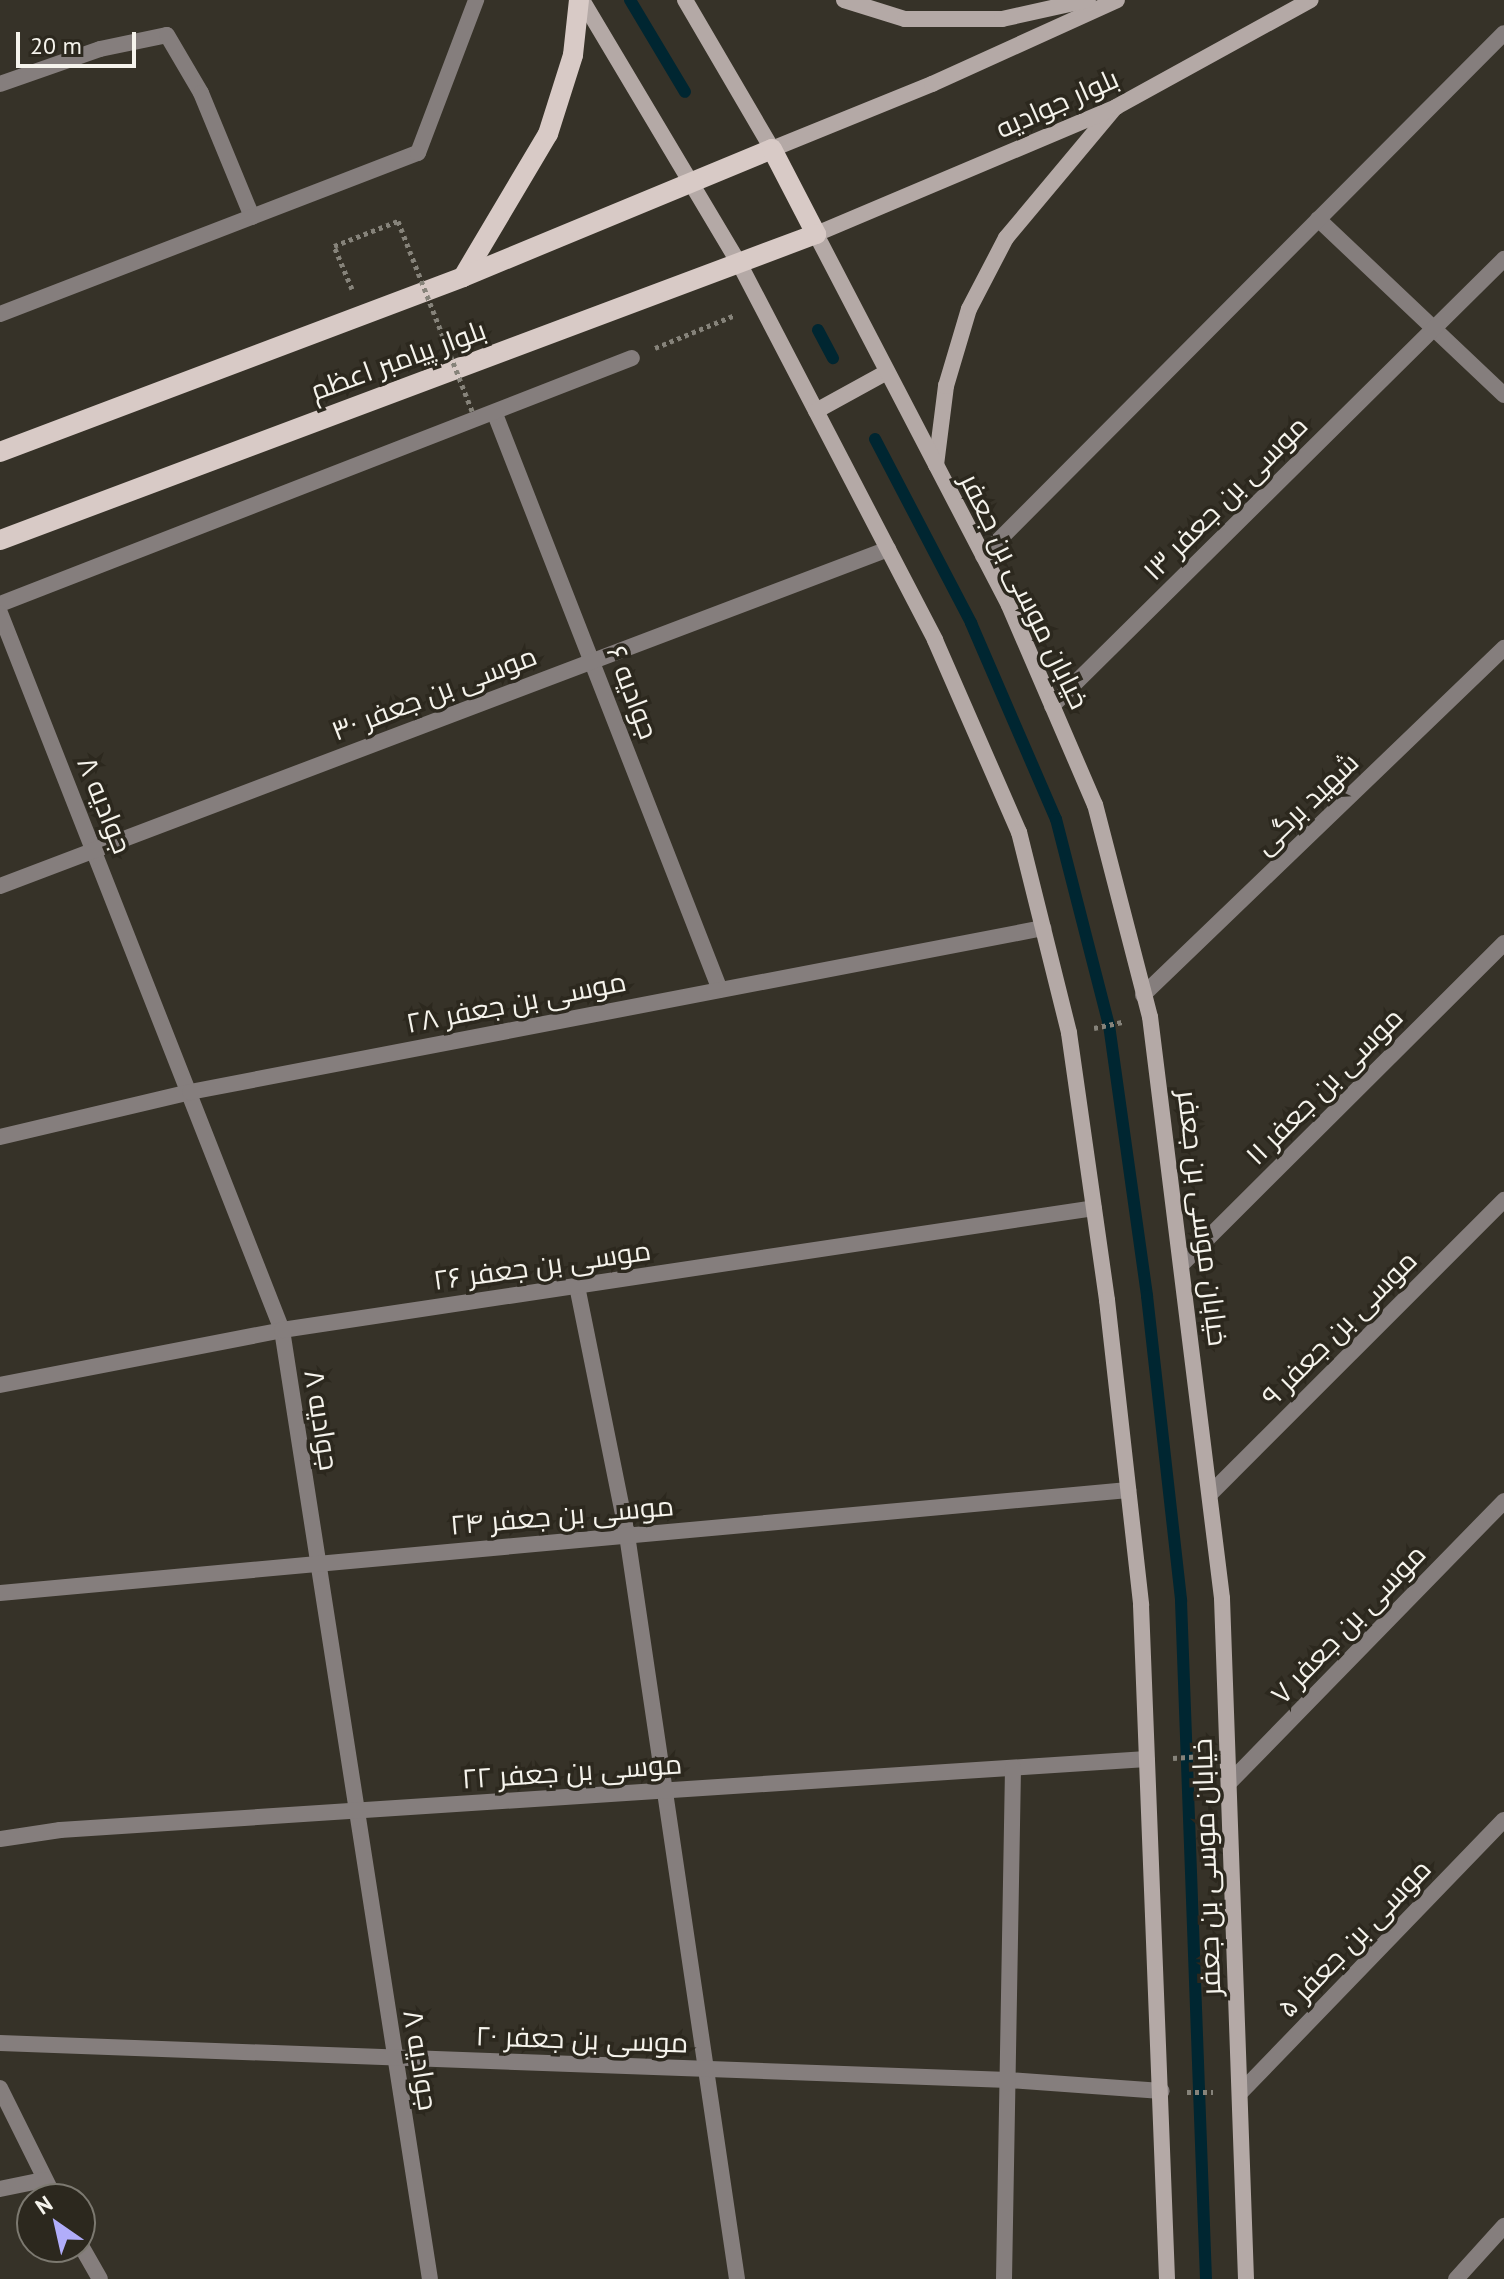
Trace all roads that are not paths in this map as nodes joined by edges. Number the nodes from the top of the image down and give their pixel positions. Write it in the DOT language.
graph roads {
  1 [pos="476,0"];
  2 [pos="580,0"];
  3 [pos="685,0"];
  4 [pos="844,0"];
  5 [pos="1088,0"];
  6 [pos="1117,0"];
  7 [pos="1311,0"];
  8 [pos="1504,33"];
  9 [pos="0,84"];
  10 [pos="1116,107"];
  11 [pos="772,149"];
  12 [pos="692,179"];
  13 [pos="252,217"];
  14 [pos="1318,219"];
  15 [pos="816,234"];
  16 [pos="1504,259"];
  17 [pos="739,263"];
  18 [pos="463,277"];
  19 [pos="0,314"];
  20 [pos="1434,328"];
  21 [pos="632,358"];
  22 [pos="887,372"];
  23 [pos="1504,395"];
  24 [pos="816,411"];
  25 [pos="495,414"];
  26 [pos="0,452"];
  27 [pos="936,465"];
  28 [pos="0,540"];
  29 [pos="888,549"];
  30 [pos="983,556"];
  31 [pos="0,604"];
  32 [pos="0,613"];
  33 [pos="1504,648"];
  34 [pos="594,660"];
  35 [pos="1052,706"];
  36 [pos="96,849"];
  37 [pos="0,886"];
  38 [pos="1043,928"];
  39 [pos="1502,945"];
  40 [pos="720,990"];
  41 [pos="1143,995"];
  42 [pos="190,1092"];
  43 [pos="0,1137"];
  44 [pos="1501,1207"];
  45 [pos="1094,1208"];
  46 [pos="1184,1262"];
  47 [pos="577,1286"];
  48 [pos="282,1330"];
  49 [pos="0,1385"];
  50 [pos="1128,1490"];
  51 [pos="1210,1494"];
  52 [pos="1504,1501"];
  53 [pos="627,1535"];
  54 [pos="318,1563"];
  55 [pos="0,1593"];
  56 [pos="1147,1759"];
  57 [pos="1013,1768"];
  58 [pos="1229,1783"];
  59 [pos="665,1791"];
  60 [pos="356,1811"];
  61 [pos="1504,1820"];
  62 [pos="0,1839"];
  63 [pos="0,2043"];
  64 [pos="395,2058"];
  65 [pos="705,2069"];
  66 [pos="1008,2080"];
  67 [pos="0,2088"];
  68 [pos="1162,2091"];
  69 [pos="1241,2092"];
  70 [pos="44,2180"];
  71 [pos="46,2183"];
  72 [pos="0,2189"];
  73 [pos="1504,2226"];
  74 [pos="430,2279"];
  75 [pos="737,2279"];
  76 [pos="1004,2279"];
  77 [pos="1167,2279"];
  78 [pos="1246,2279"];
  79 [pos="1456,2279"];
  1 -- 13 [label="street"];
  2 -- 12 [label="main road, خیابان موسی بن جعفر"];
  2 -- 18 [label="main road"];
  3 -- 11 [label="main road"];
  4 -- 5 [label="main road"];
  6 -- 11 [label="main road"];
  7 -- 10 [label="main road, بلوار جوادیه"];
  8 -- 14 [label="street"];
  9 -- 13 [label="street"];
  10 -- 15 [label="main road, بلوار جوادیه"];
  10 -- 27 [label="main road"];
  11 -- 12 [label="main road, بلوار پیامبر اعظم"];
  11 -- 15 [label="main road"];
  12 -- 17 [label="main road, خیابان موسی بن جعفر"];
  12 -- 18 [label="main road, بلوار پیامبر اعظم"];
  13 -- 19 [label="street"];
  14 -- 20 [label="street"];
  14 -- 30 [label="street"];
  15 -- 17 [label="main road, بلوار پیامبر اعظم"];
  15 -- 22 [label="main road, خیابان موسی بن جعفر"];
  16 -- 20 [label="street, موسی بن جعفر ۱۳"];
  17 -- 24 [label="main road, خیابان موسی بن جعفر"];
  17 -- 28 [label="main road, بلوار پیامبر اعظم"];
  18 -- 26 [label="main road, بلوار پیامبر اعظم"];
  20 -- 23 [label="street"];
  20 -- 35 [label="street, موسی بن جعفر ۱۳"];
  21 -- 25 [label="street"];
  22 -- 24 [label="main road"];
  22 -- 27 [label="main road, خیابان موسی بن جعفر"];
  24 -- 29 [label="main road, خیابان موسی بن جعفر"];
  25 -- 31 [label="street"];
  25 -- 34 [label="street, جوادیه ۶"];
  27 -- 30 [label="main road, خیابان موسی بن جعفر"];
  29 -- 34 [label="street, موسی بن جعفر ۳۰"];
  29 -- 38 [label="main road, خیابان موسی بن جعفر"];
  30 -- 35 [label="main road, خیابان موسی بن جعفر"];
  32 -- 36 [label="street, جوادیه ۸"];
  33 -- 41 [label="street, شهید برگی"];
  34 -- 36 [label="street, موسی بن جعفر ۳۰"];
  34 -- 40 [label="street, جوادیه ۶"];
  35 -- 41 [label="main road, خیابان موسی بن جعفر"];
  36 -- 37 [label="street, موسی بن جعفر ۳۰"];
  36 -- 42 [label="street, جوادیه ۸"];
  38 -- 40 [label="street, موسی بن جعفر ۲۸"];
  38 -- 45 [label="main road, خیابان موسی بن جعفر"];
  39 -- 46 [label="street, موسی بن جعفر ۱۱"];
  40 -- 42 [label="street, موسی بن جعفر ۲۸"];
  41 -- 46 [label="main road, خیابان موسی بن جعفر"];
  42 -- 43 [label="street, موسی بن جعفر ۲۸"];
  42 -- 48 [label="street, جوادیه ۸"];
  44 -- 51 [label="street, موسی بن جعفر ۹"];
  45 -- 47 [label="street, موسی بن جعفر ۲۶"];
  45 -- 50 [label="main road, خیابان موسی بن جعفر"];
  46 -- 51 [label="main road, خیابان موسی بن جعفر"];
  47 -- 48 [label="street, موسی بن جعفر ۲۶"];
  47 -- 53 [label="street"];
  48 -- 49 [label="street, موسی بن جعفر ۲۶"];
  48 -- 54 [label="street, جوادیه ۸"];
  50 -- 53 [label="street, موسی بن جعفر ۲۴"];
  50 -- 56 [label="main road, خیابان موسی بن جعفر"];
  51 -- 58 [label="main road, خیابان موسی بن جعفر"];
  52 -- 58 [label="street, موسی بن جعفر ۷"];
  53 -- 54 [label="street, موسی بن جعفر ۲۴"];
  53 -- 59 [label="street"];
  54 -- 55 [label="street, موسی بن جعفر ۲۴"];
  54 -- 60 [label="street, جوادیه ۸"];
  56 -- 57 [label="street, موسی بن جعفر ۲۲"];
  56 -- 68 [label="main road, خیابان موسی بن جعفر"];
  57 -- 59 [label="street, موسی بن جعفر ۲۲"];
  57 -- 66 [label="street"];
  58 -- 69 [label="main road, خیابان موسی بن جعفر"];
  59 -- 60 [label="street, موسی بن جعفر ۲۲"];
  59 -- 65 [label="street"];
  60 -- 62 [label="street, موسی بن جعفر ۲۲"];
  60 -- 64 [label="street, جوادیه ۸"];
  61 -- 69 [label="street, موسی بن جعفر ۵"];
  63 -- 64 [label="street, موسی بن جعفر ۲۰"];
  64 -- 65 [label="street, موسی بن جعفر ۲۰"];
  64 -- 74 [label="street, جوادیه ۸"];
  65 -- 66 [label="street, موسی بن جعفر ۲۰"];
  65 -- 75 [label="street"];
  66 -- 68 [label="street, موسی بن جعفر ۲۰"];
  66 -- 76 [label="street"];
  67 -- 70 [label="street"];
  68 -- 77 [label="main road, خیابان موسی بن جعفر"];
  69 -- 78 [label="main road, خیابان موسی بن جعفر"];
  70 -- 71 [label="street"];
  70 -- 72 [label="street"];
  73 -- 79 [label="street"];
}
